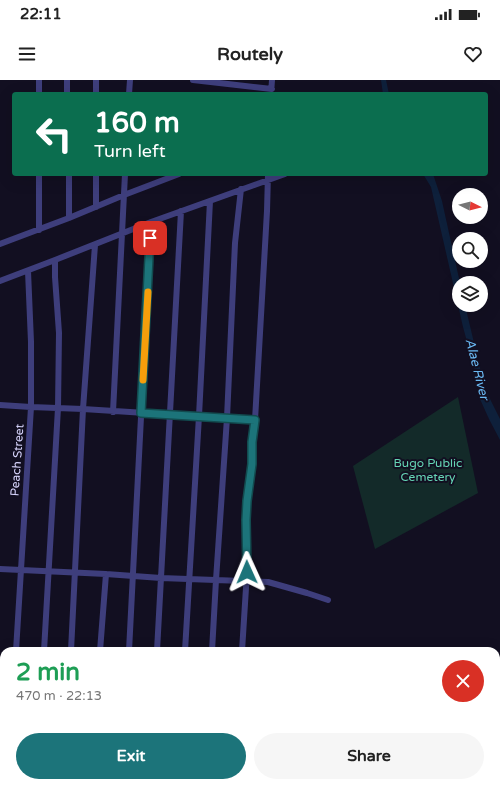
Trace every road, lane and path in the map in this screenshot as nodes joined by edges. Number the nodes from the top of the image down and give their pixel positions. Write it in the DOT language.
graph roads {
  1 [pos="39,80"];
  2 [pos="67,80"];
  3 [pos="96,80"];
  4 [pos="130,80"];
  5 [pos="193,80"];
  6 [pos="272,80"];
  7 [pos="39,92"];
  8 [pos="67,92"];
  9 [pos="96,92"];
  10 [pos="130,92"];
  11 [pos="272,92"];
  12 [pos="39,176"];
  13 [pos="69,176"];
  14 [pos="96,176"];
  15 [pos="125,176"];
  16 [pos="159,176"];
  17 [pos="175,176"];
  18 [pos="268,177"];
  19 [pos="159,182"];
  20 [pos="241,189"];
  21 [pos="124,195"];
  22 [pos="210,201"];
  23 [pos="96,207"];
  24 [pos="181,211"];
  25 [pos="69,218"];
  26 [pos="151,222"];
  27 [pos="39,230"];
  28 [pos="122,234"];
  29 [pos="0,244"];
  30 [pos="95,245"];
  31 [pos="55,260"];
  32 [pos="28,271"];
  33 [pos="0,281"];
  34 [pos="0,405"];
  35 [pos="31,407"];
  36 [pos="58,408"];
  37 [pos="84,409"];
  38 [pos="113,412"];
  39 [pos="141,413"];
  40 [pos="169,415"];
  41 [pos="199,416"];
  42 [pos="227,418"];
  43 [pos="255,420"];
  44 [pos="0,569"];
  45 [pos="21,570"];
  46 [pos="49,571"];
  47 [pos="75,573"];
  48 [pos="106,574"];
  49 [pos="133,576"];
  50 [pos="161,578"];
  51 [pos="189,579"];
  52 [pos="216,580"];
  53 [pos="246,582"];
  54 [pos="328,600"];
  55 [pos="16,647"];
  56 [pos="44,647"];
  57 [pos="71,647"];
  58 [pos="100,647"];
  59 [pos="129,647"];
  60 [pos="157,647"];
  61 [pos="185,647"];
  62 [pos="212,647"];
  63 [pos="242,647"];
  1 -- 7 [label="street"];
  2 -- 8 [label="street"];
  3 -- 9 [label="street"];
  4 -- 10 [label="street"];
  5 -- 11 [label="street"];
  6 -- 11 [label="street"];
  12 -- 27 [label="street"];
  13 -- 25 [label="street"];
  14 -- 23 [label="street"];
  15 -- 21 [label="street"];
  16 -- 19 [label="street"];
  17 -- 19 [label="street"];
  18 -- 20 [label="street"];
  18 -- 43 [label="street"];
  19 -- 21 [label="street"];
  20 -- 22 [label="street"];
  20 -- 42 [label="street"];
  21 -- 23 [label="street"];
  21 -- 28 [label="street"];
  22 -- 24 [label="street"];
  22 -- 41 [label="street"];
  23 -- 25 [label="street"];
  24 -- 26 [label="street"];
  24 -- 40 [label="street"];
  25 -- 27 [label="street"];
  26 -- 28 [label="street"];
  26 -- 39 [label="street"];
  27 -- 29 [label="street"];
  28 -- 30 [label="street"];
  28 -- 38 [label="street"];
  30 -- 31 [label="street"];
  30 -- 37 [label="street"];
  31 -- 32 [label="street"];
  31 -- 36 [label="street"];
  32 -- 33 [label="street"];
  32 -- 35 [label="street, Peach Street"];
  34 -- 35 [label="street"];
  35 -- 36 [label="street"];
  35 -- 45 [label="street, Peach Street"];
  36 -- 37 [label="street"];
  36 -- 46 [label="street"];
  37 -- 38 [label="street"];
  37 -- 47 [label="street"];
  38 -- 39 [label="street"];
  39 -- 40 [label="street"];
  39 -- 49 [label="street"];
  40 -- 41 [label="street"];
  40 -- 50 [label="street"];
  41 -- 42 [label="street"];
  41 -- 51 [label="street"];
  42 -- 43 [label="street"];
  42 -- 52 [label="street"];
  43 -- 53 [label="street"];
  44 -- 45 [label="street"];
  45 -- 46 [label="street"];
  45 -- 55 [label="street, Peach Street"];
  46 -- 47 [label="street"];
  46 -- 56 [label="street"];
  47 -- 48 [label="street"];
  47 -- 57 [label="street"];
  48 -- 49 [label="street"];
  48 -- 58 [label="street"];
  49 -- 50 [label="street"];
  49 -- 59 [label="street"];
  50 -- 51 [label="street"];
  50 -- 60 [label="street"];
  51 -- 52 [label="street"];
  51 -- 61 [label="street"];
  52 -- 53 [label="street"];
  52 -- 62 [label="street"];
  53 -- 54 [label="street"];
  53 -- 63 [label="street"];
}
